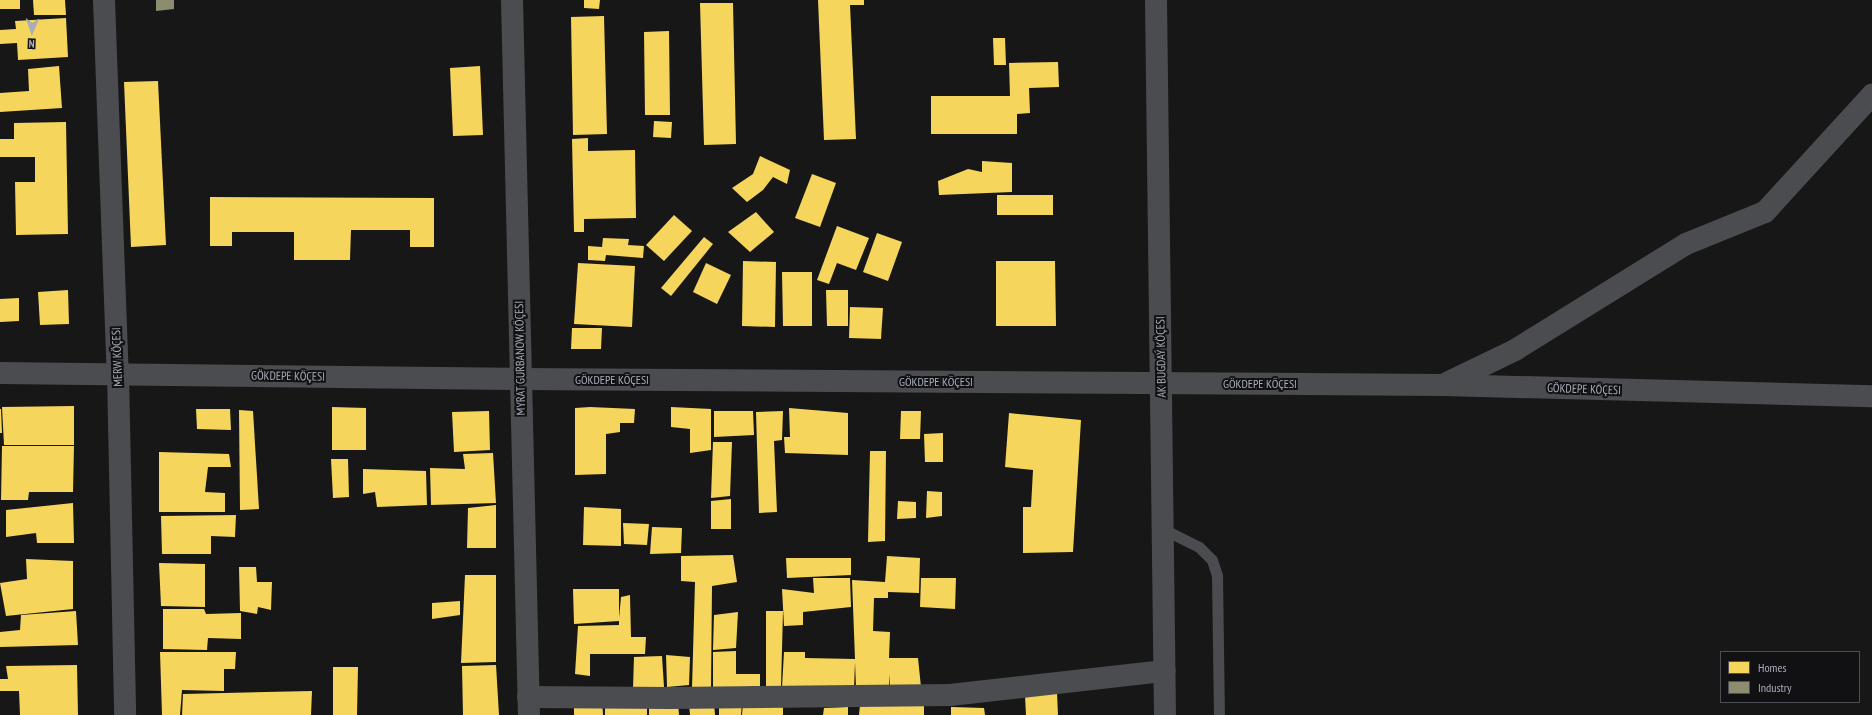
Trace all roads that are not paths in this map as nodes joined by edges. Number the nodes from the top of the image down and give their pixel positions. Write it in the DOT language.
graph roads {
  1 [pos="104,0"];
  2 [pos="512,0"];
  3 [pos="1156,0"];
  4 [pos="1872,95"];
  5 [pos="0,373"];
  6 [pos="118,374"];
  7 [pos="520,380"];
  8 [pos="1161,383"];
  9 [pos="1443,385"];
  10 [pos="1872,396"];
  11 [pos="1163,529"];
  12 [pos="1165,671"];
  13 [pos="529,706"];
  14 [pos="125,715"];
  15 [pos="1165,715"];
  16 [pos="1219,715"];
  1 -- 6 [label="street, MERW KÖÇESI"];
  2 -- 7 [label="street, MYRAT GURBANOW KÖÇESI"];
  3 -- 8 [label="street, AK BUGDAÝ KÖÇESI"];
  4 -- 9 [label="street"];
  5 -- 6 [label="street, GÖKDEPE KÖÇESI"];
  6 -- 7 [label="street, GÖKDEPE KÖÇESI"];
  6 -- 14 [label="street, MERW KÖÇESI"];
  7 -- 8 [label="street, GÖKDEPE KÖÇESI"];
  7 -- 13 [label="street, MYRAT GURBANOW KÖÇESI"];
  8 -- 9 [label="street, GÖKDEPE KÖÇESI"];
  8 -- 11 [label="street, AK BUGDAÝ KÖÇESI"];
  9 -- 10 [label="street, GÖKDEPE KÖÇESI"];
  11 -- 12 [label="street, AK BUGDAÝ KÖÇESI"];
  11 -- 16 [label="lane"];
  12 -- 13 [label="street"];
  12 -- 15 [label="street, AK BUGDAÝ KÖÇESI"];
}
